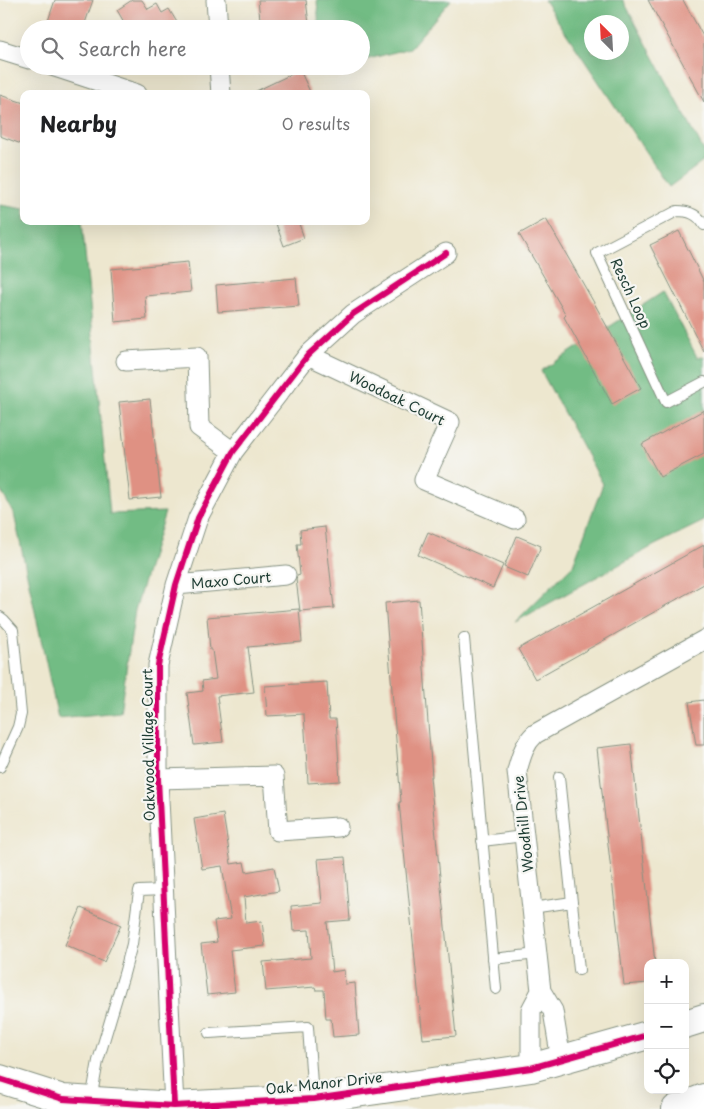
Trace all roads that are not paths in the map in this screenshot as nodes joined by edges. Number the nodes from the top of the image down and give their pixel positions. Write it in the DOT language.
graph roads {
  1 [pos="216,0"];
  2 [pos="217,20"];
  3 [pos="0,50"];
  4 [pos="20,56"];
  5 [pos="79,75"];
  6 [pos="219,75"];
  7 [pos="125,90"];
  8 [pos="220,90"];
  9 [pos="704,225"];
  10 [pos="446,253"];
  11 [pos="308,355"];
  12 [pos="126,361"];
  13 [pos="704,382"];
  14 [pos="233,452"];
  15 [pos="515,519"];
  16 [pos="286,575"];
  17 [pos="176,584"];
  18 [pos="0,617"];
  19 [pos="464,638"];
  20 [pos="704,640"];
  21 [pos="0,767"];
  22 [pos="559,777"];
  23 [pos="158,779"];
  24 [pos="338,827"];
  25 [pos="524,836"];
  26 [pos="482,841"];
  27 [pos="164,890"];
  28 [pos="572,902"];
  29 [pos="532,908"];
  30 [pos="537,954"];
  31 [pos="493,959"];
  32 [pos="579,970"];
  33 [pos="496,989"];
  34 [pos="541,991"];
  35 [pos="704,1018"];
  36 [pos="689,1023"];
  37 [pos="209,1033"];
  38 [pos="644,1036"];
  39 [pos="561,1060"];
  40 [pos="531,1068"];
  41 [pos="0,1079"];
  42 [pos="704,1098"];
  43 [pos="314,1099"];
  44 [pos="91,1100"];
  45 [pos="174,1106"];
  46 [pos="704,1106"];
  47 [pos="676,1109"];
  48 [pos="693,1109"];
  1 -- 2 [label="street"];
  3 -- 4 [label="street"];
  5 -- 7 [label="street"];
  6 -- 8 [label="street"];
  9 -- 13 [label="lane, Resch Loop"];
  10 -- 11 [label="street, Oakwood Village Court"];
  11 -- 14 [label="street, Oakwood Village Court"];
  11 -- 15 [label="street, Woodoak Court"];
  12 -- 14 [label="street"];
  14 -- 17 [label="street, Oakwood Village Court"];
  16 -- 17 [label="street, Maxo Court"];
  17 -- 23 [label="street, Oakwood Village Court"];
  18 -- 21 [label="lane"];
  19 -- 26 [label="lane"];
  20 -- 25 [label="street, Woodhill Drive"];
  22 -- 28 [label="lane"];
  23 -- 24 [label="street"];
  23 -- 27 [label="street, Oakwood Village Court"];
  25 -- 26 [label="lane"];
  25 -- 29 [label="street, Woodhill Drive"];
  26 -- 31 [label="lane"];
  27 -- 44 [label="lane"];
  27 -- 45 [label="street, Oakwood Village Court"];
  28 -- 29 [label="lane"];
  28 -- 32 [label="lane"];
  29 -- 30 [label="street, Woodhill Drive"];
  30 -- 31 [label="lane"];
  30 -- 34 [label="street, Woodhill Drive"];
  31 -- 33 [label="lane"];
  34 -- 39 [label="street, Woodhill Drive"];
  34 -- 40 [label="street"];
  35 -- 36 [label="main road"];
  37 -- 43 [label="lane"];
  38 -- 39 [label="main road, Oak Manor Drive"];
  39 -- 40 [label="main road, Oak Manor Drive"];
  40 -- 43 [label="main road, Oak Manor Drive"];
  41 -- 44 [label="main road, Oak Manor Drive"];
  42 -- 47 [label="main road"];
  43 -- 45 [label="main road, Oak Manor Drive"];
  44 -- 45 [label="main road, Oak Manor Drive"];
  46 -- 48 [label="main road"];
}
